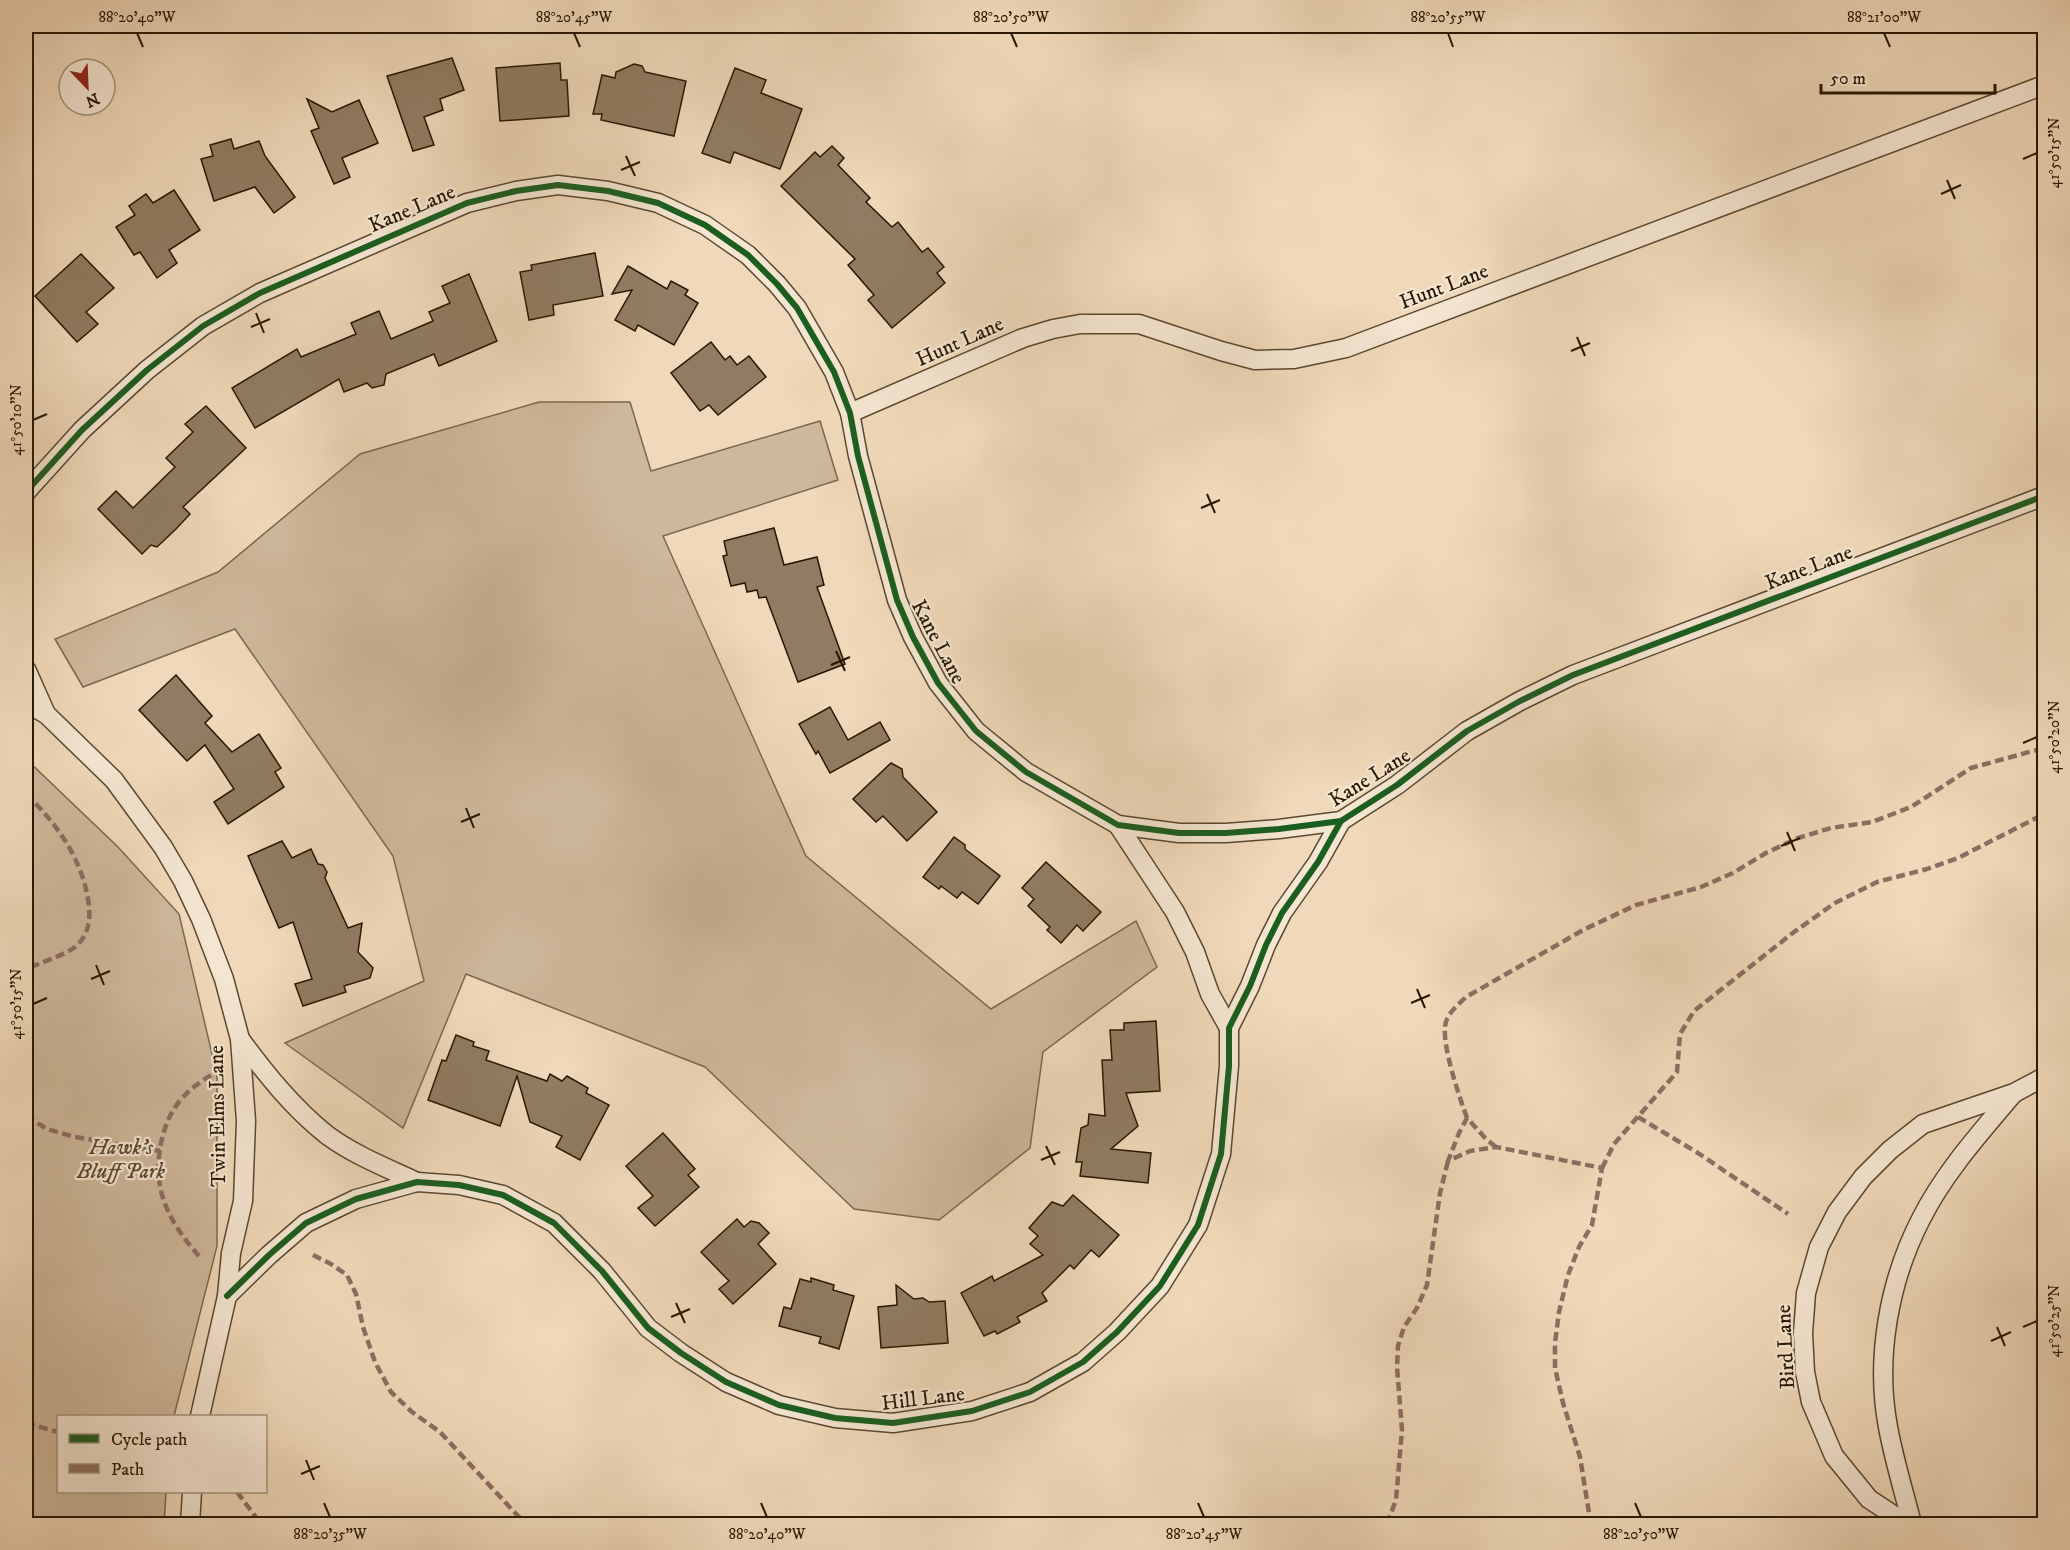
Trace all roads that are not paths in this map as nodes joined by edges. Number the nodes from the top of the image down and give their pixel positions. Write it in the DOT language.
graph roads {
  1 [pos="2044,85"];
  2 [pos="850,413"];
  3 [pos="26,493"];
  4 [pos="2044,496"];
  5 [pos="26,669"];
  6 [pos="26,703"];
  7 [pos="46,714"];
  8 [pos="1341,821"];
  9 [pos="1118,825"];
  10 [pos="1229,1028"];
  11 [pos="240,1039"];
  12 [pos="2044,1077"];
  13 [pos="2014,1093"];
  14 [pos="417,1182"];
  15 [pos="227,1296"];
  16 [pos="200,1415"];
  17 [pos="192,1493"];
  18 [pos="190,1524"];
  19 [pos="1907,1524"];
  20 [pos="1912,1524"];
  1 -- 2 [label="street, Hunt Lane"];
  2 -- 3 [label="street, Kane Lane"];
  2 -- 9 [label="street, Kane Lane"];
  4 -- 8 [label="street, Kane Lane"];
  5 -- 7 [label="street"];
  6 -- 7 [label="street, Twin Elms Lane"];
  7 -- 11 [label="street, Twin Elms Lane"];
  8 -- 9 [label="street, Kane Lane"];
  8 -- 10 [label="street"];
  9 -- 10 [label="street"];
  10 -- 14 [label="street, Hill Lane"];
  11 -- 14 [label="street"];
  11 -- 15 [label="street, Twin Elms Lane"];
  12 -- 13 [label="street, Bird Lane"];
  13 -- 19 [label="street, Bird Lane"];
  13 -- 20 [label="street, Bird Lane"];
  14 -- 15 [label="street"];
  15 -- 16 [label="street, Twin Elms Lane"];
  17 -- 18 [label="street"];
}
